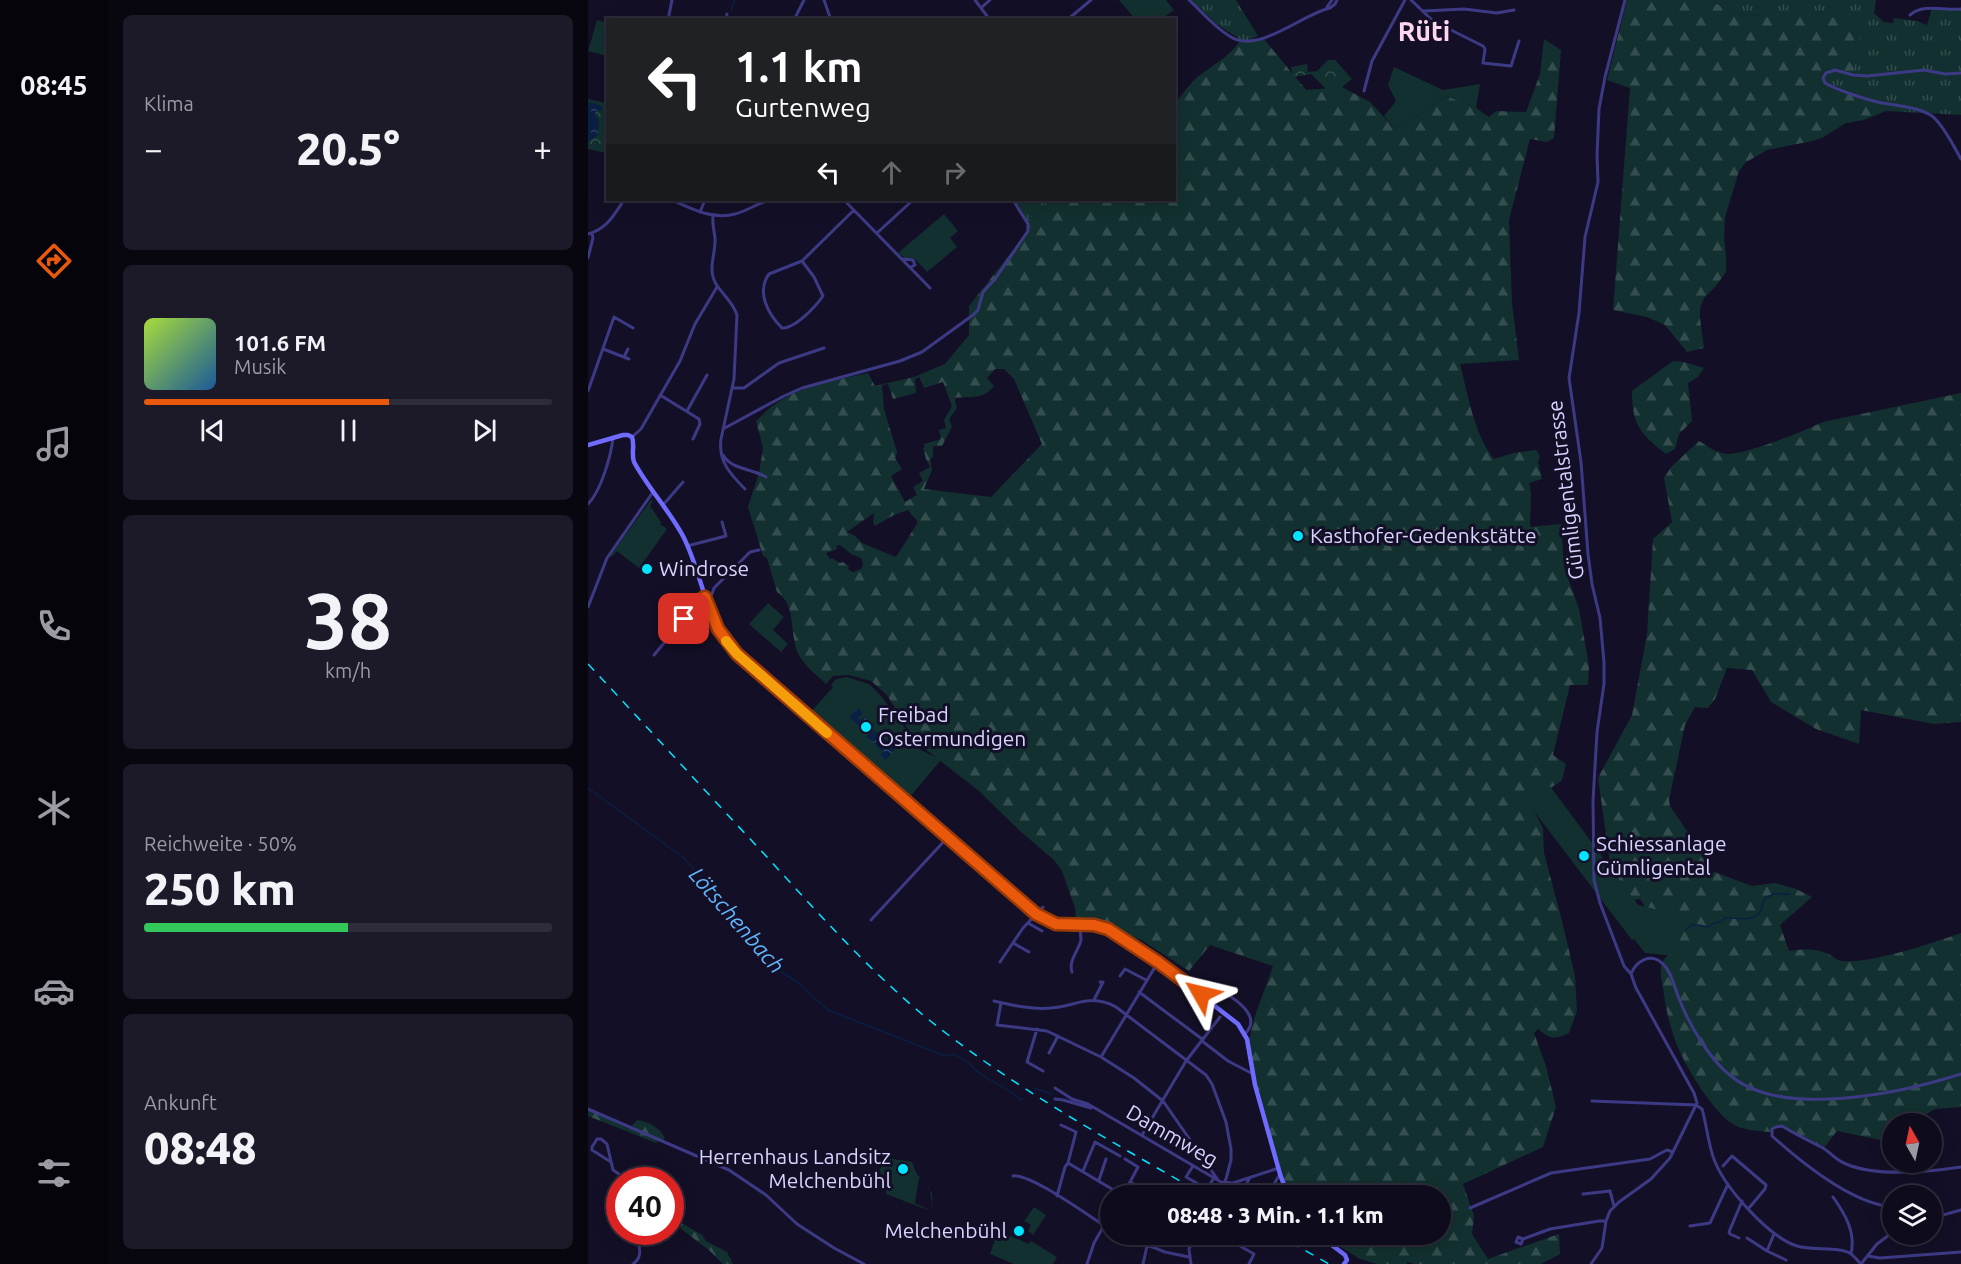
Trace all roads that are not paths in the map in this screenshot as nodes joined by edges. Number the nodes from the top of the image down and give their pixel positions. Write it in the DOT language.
graph roads {
  1 [pos="672,0"];
  2 [pos="804,0"];
  3 [pos="824,0"];
  4 [pos="975,0"];
  5 [pos="990,0"];
  6 [pos="1091,0"];
  7 [pos="1189,0"];
  8 [pos="1332,0"];
  9 [pos="1337,0"];
  10 [pos="1405,0"];
  11 [pos="1411,0"];
  12 [pos="1625,0"];
  13 [pos="981,8"];
  14 [pos="1326,9"];
  15 [pos="1961,9"];
  16 [pos="1514,10"];
  17 [pos="1423,12"];
  18 [pos="727,14"];
  19 [pos="1910,15"];
  20 [pos="668,18"];
  21 [pos="726,18"];
  22 [pos="795,18"];
  23 [pos="830,18"];
  24 [pos="988,18"];
  25 [pos="1069,18"];
  26 [pos="1518,40"];
  27 [pos="1961,73"];
  28 [pos="1364,91"];
  29 [pos="1961,159"];
  30 [pos="623,201"];
  31 [pos="674,201"];
  32 [pos="705,201"];
  33 [pos="768,201"];
  34 [pos="845,201"];
  35 [pos="912,201"];
  36 [pos="1014,201"];
  37 [pos="854,210"];
  38 [pos="700,212"];
  39 [pos="713,215"];
  40 [pos="590,233"];
  41 [pos="876,233"];
  42 [pos="588,258"];
  43 [pos="902,259"];
  44 [pos="802,261"];
  45 [pos="909,267"];
  46 [pos="717,287"];
  47 [pos="930,288"];
  48 [pos="633,328"];
  49 [pos="824,348"];
  50 [pos="603,349"];
  51 [pos="628,349"];
  52 [pos="707,375"];
  53 [pos="732,388"];
  54 [pos="588,390"];
  55 [pos="660,395"];
  56 [pos="687,411"];
  57 [pos="727,414"];
  58 [pos="738,422"];
  59 [pos="723,429"];
  60 [pos="632,437"];
  61 [pos="613,438"];
  62 [pos="693,439"];
  63 [pos="588,445"];
  64 [pos="722,453"];
  65 [pos="766,477"];
  66 [pos="683,482"];
  67 [pos="745,489"];
  68 [pos="654,492"];
  69 [pos="588,504"];
  70 [pos="663,505"];
  71 [pos="722,522"];
  72 [pos="687,546"];
  73 [pos="759,550"];
  74 [pos="705,597"];
  75 [pos="588,607"];
  76 [pos="654,655"];
  77 [pos="948,837"];
  78 [pos="1043,907"];
  79 [pos="1036,914"];
  80 [pos="871,920"];
  81 [pos="1028,923"];
  82 [pos="1079,925"];
  83 [pos="1042,931"];
  84 [pos="1013,943"];
  85 [pos="1029,952"];
  86 [pos="1000,962"];
  87 [pos="1158,962"];
  88 [pos="1072,972"];
  89 [pos="1630,974"];
  90 [pos="1119,976"];
  91 [pos="1146,980"];
  92 [pos="1100,982"];
  93 [pos="1139,992"];
  94 [pos="1206,998"];
  95 [pos="1094,1000"];
  96 [pos="993,1001"];
  97 [pos="1001,1003"];
  98 [pos="1125,1014"];
  99 [pos="1220,1017"];
  100 [pos="1038,1029"];
  101 [pos="1245,1034"];
  102 [pos="1058,1036"];
  103 [pos="1202,1040"];
  104 [pos="1049,1053"];
  105 [pos="1101,1057"];
  106 [pos="1186,1061"];
  107 [pos="1043,1071"];
  108 [pos="1253,1074"];
  109 [pos="1961,1074"];
  110 [pos="1055,1088"];
  111 [pos="1054,1099"];
  112 [pos="1163,1101"];
  113 [pos="1592,1101"];
  114 [pos="1696,1106"];
  115 [pos="1095,1109"];
  116 [pos="588,1110"];
  117 [pos="1061,1125"];
  118 [pos="1142,1135"];
  119 [pos="1673,1152"];
  120 [pos="1120,1156"];
  121 [pos="1106,1159"];
  122 [pos="1125,1159"];
  123 [pos="611,1162"];
  124 [pos="1068,1163"];
  125 [pos="1193,1166"];
  126 [pos="1723,1166"];
  127 [pos="612,1167"];
  128 [pos="1961,1167"];
  129 [pos="1083,1171"];
  130 [pos="1280,1171"];
  131 [pos="1013,1176"];
  132 [pos="1250,1178"];
  133 [pos="1216,1179"];
  134 [pos="1099,1181"];
  135 [pos="1130,1182"];
  136 [pos="1224,1183"];
  137 [pos="1728,1184"];
  138 [pos="1106,1185"];
  139 [pos="1128,1185"];
  140 [pos="1135,1185"];
  141 [pos="1246,1185"];
  142 [pos="1273,1185"];
  143 [pos="1284,1185"];
  144 [pos="1583,1194"];
  145 [pos="1057,1196"];
  146 [pos="1833,1197"];
  147 [pos="1742,1201"];
  148 [pos="1882,1205"];
  149 [pos="1614,1206"];
  150 [pos="1470,1208"];
  151 [pos="1749,1208"];
  152 [pos="1961,1210"];
  153 [pos="1942,1215"];
  154 [pos="1606,1221"];
  155 [pos="1100,1223"];
  156 [pos="1690,1226"];
  157 [pos="1100,1233"];
  158 [pos="1774,1234"];
  159 [pos="1739,1238"];
  160 [pos="1747,1238"];
  161 [pos="1523,1239"];
  162 [pos="1882,1240"];
  163 [pos="638,1245"];
  164 [pos="1192,1245"];
  165 [pos="1238,1245"];
  166 [pos="1332,1245"];
  167 [pos="1148,1246"];
  168 [pos="1767,1251"];
  169 [pos="1961,1252"];
  170 [pos="1851,1254"];
  171 [pos="1868,1256"];
  172 [pos="1190,1257"];
  173 [pos="1786,1260"];
  174 [pos="633,1264"];
  175 [pos="864,1264"];
  176 [pos="1087,1264"];
  177 [pos="1143,1264"];
  178 [pos="1191,1264"];
  179 [pos="1249,1264"];
  180 [pos="1344,1264"];
  181 [pos="1591,1264"];
  182 [pos="1861,1264"];
  1 -- 20 [label="street"];
  2 -- 22 [label="street"];
  3 -- 23 [label="street"];
  4 -- 13 [label="street"];
  5 -- 13 [label="street"];
  6 -- 25 [label="street"];
  7 -- 14 [label="street"];
  8 -- 14 [label="street"];
  9 -- 14 [label="street"];
  10 -- 28 [label="street"];
  11 -- 17 [label="street"];
  12 -- 89 [label="street, Gümligentalstrasse"];
  13 -- 24 [label="street"];
  15 -- 19 [label="street"];
  16 -- 17 [label="street"];
  17 -- 26 [label="street"];
  18 -- 21 [label="street"];
  27 -- 29 [label="street"];
  30 -- 40 [label="street"];
  31 -- 38 [label="street"];
  32 -- 38 [label="street"];
  33 -- 39 [label="street"];
  34 -- 37 [label="street"];
  35 -- 41 [label="street"];
  36 -- 58 [label="street"];
  37 -- 41 [label="street"];
  37 -- 44 [label="street"];
  38 -- 39 [label="street"];
  39 -- 46 [label="street"];
  40 -- 42 [label="street"];
  41 -- 43 [label="street"];
  43 -- 45 [label="street"];
  43 -- 45 [label="street"];
  44 -- 44 [label="street"];
  45 -- 47 [label="street"];
  46 -- 53 [label="street"];
  46 -- 55 [label="street"];
  48 -- 50 [label="street"];
  49 -- 53 [label="street"];
  50 -- 51 [label="street"];
  50 -- 54 [label="street"];
  52 -- 56 [label="street"];
  53 -- 57 [label="street"];
  55 -- 56 [label="street"];
  55 -- 60 [label="street"];
  56 -- 62 [label="street"];
  57 -- 58 [label="street"];
  57 -- 59 [label="street"];
  58 -- 59 [label="street"];
  59 -- 64 [label="street"];
  60 -- 61 [label="street"];
  60 -- 68 [label="street"];
  61 -- 63 [label="street"];
  61 -- 69 [label="street"];
  64 -- 65 [label="street"];
  64 -- 67 [label="street"];
  66 -- 70 [label="street"];
  68 -- 70 [label="street"];
  68 -- 75 [label="street"];
  70 -- 72 [label="street"];
  71 -- 72 [label="street"];
  72 -- 74 [label="street"];
  73 -- 74 [label="street"];
  74 -- 76 [label="street"];
  74 -- 77 [label="street"];
  77 -- 79 [label="street"];
  77 -- 80 [label="street"];
  78 -- 79 [label="street"];
  79 -- 81 [label="street"];
  79 -- 82 [label="street"];
  81 -- 83 [label="street"];
  81 -- 84 [label="street"];
  82 -- 87 [label="street"];
  82 -- 88 [label="street"];
  84 -- 85 [label="street"];
  84 -- 86 [label="street"];
  87 -- 91 [label="street"];
  87 -- 94 [label="street"];
  89 -- 109 [label="street"];
  89 -- 114 [label="street, Gümligentalstrasse"];
  90 -- 91 [label="street"];
  91 -- 93 [label="street"];
  92 -- 95 [label="street"];
  93 -- 98 [label="street"];
  93 -- 103 [label="street"];
  94 -- 101 [label="street"];
  94 -- 101 [label="street"];
  95 -- 97 [label="street"];
  95 -- 98 [label="street"];
  96 -- 97 [label="street"];
  97 -- 100 [label="street"];
  98 -- 105 [label="street"];
  98 -- 106 [label="street"];
  99 -- 103 [label="street"];
  100 -- 102 [label="street"];
  100 -- 107 [label="street"];
  101 -- 108 [label="street"];
  102 -- 104 [label="street"];
  102 -- 105 [label="street"];
  103 -- 106 [label="street"];
  103 -- 108 [label="street"];
  105 -- 112 [label="street"];
  106 -- 112 [label="street"];
  106 -- 136 [label="street"];
  108 -- 130 [label="street"];
  110 -- 115 [label="street, Dammweg"];
  111 -- 115 [label="street"];
  112 -- 118 [label="street"];
  112 -- 133 [label="street"];
  113 -- 114 [label="street"];
  114 -- 119 [label="street"];
  114 -- 137 [label="street, Gümligentalstrasse"];
  115 -- 118 [label="street, Dammweg"];
  116 -- 175 [label="street"];
  117 -- 124 [label="street"];
  118 -- 125 [label="street, Dammweg"];
  119 -- 149 [label="street"];
  119 -- 150 [label="street"];
  120 -- 129 [label="street"];
  121 -- 134 [label="street"];
  122 -- 135 [label="street"];
  123 -- 123 [label="street"];
  123 -- 127 [label="street"];
  124 -- 129 [label="street"];
  124 -- 145 [label="street"];
  125 -- 133 [label="street, Dammweg"];
  125 -- 133 [label="street"];
  126 -- 151 [label="street"];
  128 -- 148 [label="street"];
  129 -- 134 [label="street"];
  130 -- 132 [label="street, Dammweg"];
  130 -- 142 [label="street"];
  130 -- 143 [label="street"];
  131 -- 145 [label="street"];
  132 -- 136 [label="street, Dammweg"];
  132 -- 141 [label="street"];
  133 -- 136 [label="street, Dammweg"];
  134 -- 138 [label="street"];
  135 -- 139 [label="street"];
  135 -- 140 [label="street"];
  137 -- 147 [label="street, Gümligentalstrasse"];
  137 -- 156 [label="street"];
  144 -- 149 [label="street"];
  145 -- 155 [label="street"];
  146 -- 170 [label="street"];
  147 -- 151 [label="street, Gümligentalstrasse"];
  147 -- 159 [label="street"];
  149 -- 154 [label="street"];
  151 -- 158 [label="street, Gümligentalstrasse"];
  152 -- 153 [label="street"];
  154 -- 161 [label="street"];
  154 -- 181 [label="street"];
  157 -- 176 [label="street"];
  158 -- 168 [label="street"];
  158 -- 170 [label="street, Gümligentalstrasse"];
  160 -- 168 [label="street"];
  162 -- 171 [label="street"];
  163 -- 174 [label="street"];
  164 -- 172 [label="street"];
  165 -- 179 [label="street"];
  166 -- 180 [label="street"];
  167 -- 172 [label="street"];
  167 -- 177 [label="street"];
  168 -- 173 [label="street"];
  169 -- 171 [label="street"];
  170 -- 182 [label="street"];
  171 -- 182 [label="street"];
  172 -- 178 [label="street"];
}
